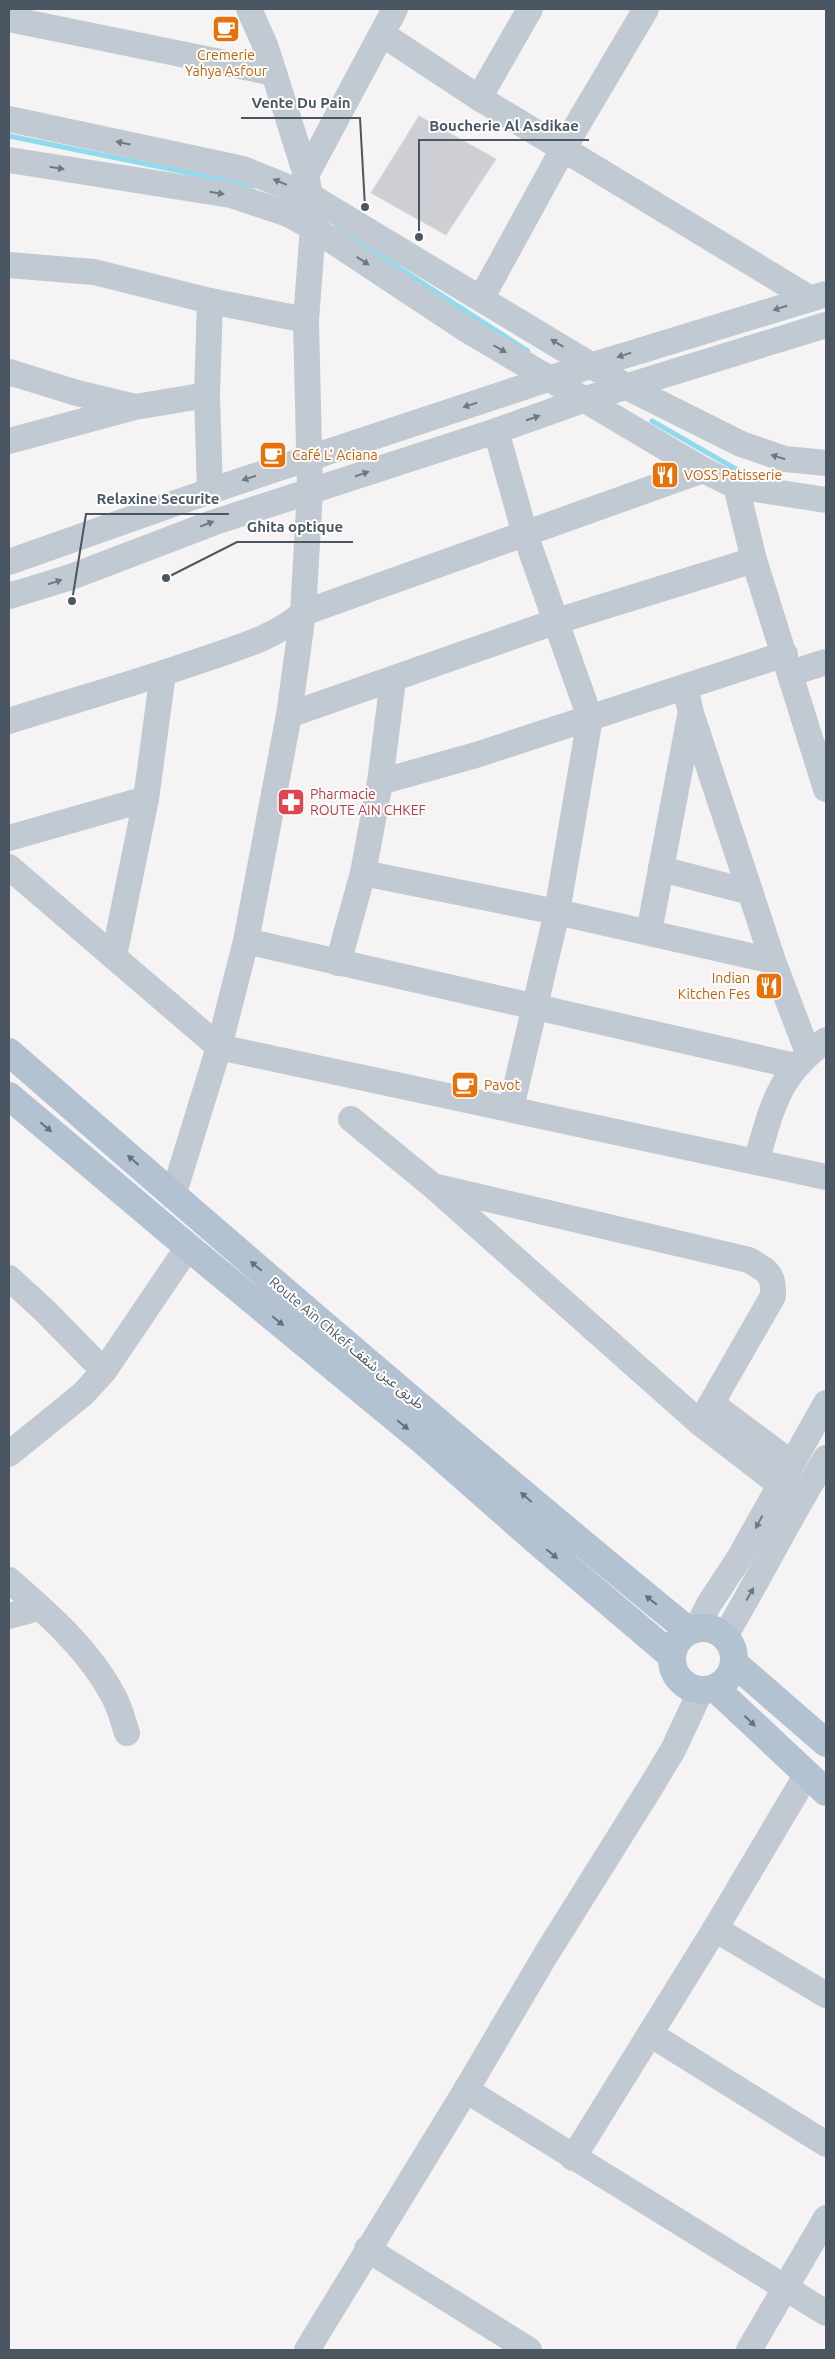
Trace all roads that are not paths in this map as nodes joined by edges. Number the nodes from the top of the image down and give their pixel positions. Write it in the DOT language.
graph roads {
  1 [pos="249,9"];
  2 [pos="395,9"];
  3 [pos="530,9"];
  4 [pos="646,9"];
  5 [pos="9,19"];
  6 [pos="382,34"];
  7 [pos="274,73"];
  8 [pos="479,98"];
  9 [pos="9,118"];
  10 [pos="563,149"];
  11 [pos="9,160"];
  12 [pos="308,185"];
  13 [pos="313,228"];
  14 [pos="9,265"];
  15 [pos="818,296"];
  16 [pos="482,297"];
  17 [pos="210,301"];
  18 [pos="306,320"];
  19 [pos="826,325"];
  20 [pos="593,365"];
  21 [pos="9,372"];
  22 [pos="551,378"];
  23 [pos="627,387"];
  24 [pos="208,394"];
  25 [pos="586,399"];
  26 [pos="134,407"];
  27 [pos="496,431"];
  28 [pos="9,442"];
  29 [pos="309,458"];
  30 [pos="826,463"];
  31 [pos="703,470"];
  32 [pos="736,486"];
  33 [pos="210,491"];
  34 [pos="310,491"];
  35 [pos="826,500"];
  36 [pos="525,534"];
  37 [pos="754,560"];
  38 [pos="9,562"];
  39 [pos="9,596"];
  40 [pos="302,613"];
  41 [pos="557,621"];
  42 [pos="826,662"];
  43 [pos="788,663"];
  44 [pos="163,673"];
  45 [pos="393,680"];
  46 [pos="685,687"];
  47 [pos="691,713"];
  48 [pos="289,715"];
  49 [pos="590,718"];
  50 [pos="9,721"];
  51 [pos="380,782"];
  52 [pos="826,789"];
  53 [pos="146,799"];
  54 [pos="9,838"];
  55 [pos="9,868"];
  56 [pos="661,869"];
  57 [pos="363,874"];
  58 [pos="750,892"];
  59 [pos="557,912"];
  60 [pos="649,932"];
  61 [pos="246,942"];
  62 [pos="114,956"];
  63 [pos="773,961"];
  64 [pos="338,963"];
  65 [pos="533,1008"];
  66 [pos="218,1048"];
  67 [pos="9,1052"];
  68 [pos="810,1053"];
  69 [pos="9,1096"];
  70 [pos="511,1108"];
  71 [pos="351,1119"];
  72 [pos="756,1162"];
  73 [pos="826,1177"];
  74 [pos="433,1186"];
  75 [pos="173,1196"];
  76 [pos="188,1247"];
  77 [pos="9,1278"];
  78 [pos="104,1371"];
  79 [pos="826,1403"];
  80 [pos="706,1414"];
  81 [pos="9,1454"];
  82 [pos="826,1458"];
  83 [pos="785,1474"];
  84 [pos="9,1580"];
  85 [pos="39,1608"];
  86 [pos="9,1616"];
  87 [pos="693,1630"];
  88 [pos="725,1636"];
  89 [pos="672,1656"];
  90 [pos="734,1663"];
  91 [pos="708,1689"];
  92 [pos="127,1733"];
  93 [pos="826,1743"];
  94 [pos="816,1783"];
  95 [pos="715,1929"];
  96 [pos="826,1994"];
  97 [pos="650,2034"];
  98 [pos="466,2090"];
  99 [pos="826,2144"];
  100 [pos="573,2158"];
  101 [pos="826,2218"];
  102 [pos="367,2250"];
  103 [pos="784,2288"];
  104 [pos="826,2313"];
  105 [pos="307,2350"];
  106 [pos="529,2350"];
  107 [pos="749,2350"];
  1 -- 7 [label="street"];
  2 -- 6 [label="street"];
  3 -- 8 [label="street"];
  4 -- 10 [label="street"];
  5 -- 7 [label="street"];
  6 -- 8 [label="street"];
  6 -- 12 [label="street"];
  7 -- 12 [label="street"];
  8 -- 10 [label="street"];
  12 -- 9 [label="street, one-way"];
  10 -- 15 [label="street"];
  10 -- 16 [label="street"];
  11 -- 13 [label="street, one-way"];
  12 -- 13 [label="street"];
  12 -- 16 [label="street"];
  13 -- 18 [label="street"];
  13 -- 22 [label="street, one-way"];
  14 -- 17 [label="street"];
  15 -- 20 [label="street, one-way"];
  20 -- 16 [label="street, one-way"];
  17 -- 18 [label="street"];
  17 -- 24 [label="street"];
  18 -- 29 [label="street"];
  19 -- 23 [label="street"];
  20 -- 22 [label="street"];
  20 -- 23 [label="street"];
  21 -- 26 [label="street"];
  22 -- 25 [label="street"];
  22 -- 29 [label="street, one-way"];
  23 -- 25 [label="street"];
  30 -- 23 [label="street, one-way"];
  24 -- 26 [label="street"];
  24 -- 33 [label="street"];
  27 -- 25 [label="street, one-way"];
  25 -- 31 [label="street"];
  26 -- 28 [label="street"];
  34 -- 27 [label="street, one-way"];
  27 -- 36 [label="street"];
  29 -- 33 [label="street, one-way"];
  29 -- 34 [label="street"];
  31 -- 32 [label="street"];
  31 -- 36 [label="street"];
  32 -- 35 [label="street"];
  32 -- 37 [label="street"];
  33 -- 38 [label="street"];
  39 -- 34 [label="street, one-way"];
  34 -- 40 [label="street"];
  36 -- 40 [label="street"];
  36 -- 41 [label="street"];
  37 -- 41 [label="street"];
  37 -- 43 [label="street"];
  40 -- 44 [label="street"];
  40 -- 48 [label="street"];
  41 -- 45 [label="street"];
  41 -- 49 [label="street"];
  42 -- 43 [label="street"];
  43 -- 46 [label="street"];
  43 -- 52 [label="street"];
  44 -- 50 [label="street"];
  44 -- 53 [label="street"];
  45 -- 48 [label="street"];
  45 -- 51 [label="street"];
  46 -- 47 [label="street"];
  46 -- 49 [label="street"];
  47 -- 56 [label="street"];
  47 -- 58 [label="street"];
  48 -- 61 [label="street"];
  49 -- 51 [label="street"];
  49 -- 59 [label="street"];
  51 -- 57 [label="street"];
  53 -- 54 [label="street"];
  53 -- 62 [label="street"];
  55 -- 62 [label="street"];
  56 -- 58 [label="street"];
  56 -- 60 [label="street"];
  57 -- 59 [label="street"];
  57 -- 64 [label="street"];
  58 -- 63 [label="street"];
  59 -- 60 [label="street"];
  59 -- 65 [label="street"];
  60 -- 63 [label="street"];
  61 -- 64 [label="street"];
  61 -- 66 [label="street"];
  62 -- 66 [label="street"];
  63 -- 68 [label="street"];
  64 -- 65 [label="street"];
  65 -- 68 [label="street"];
  65 -- 70 [label="street"];
  66 -- 70 [label="street"];
  66 -- 75 [label="street"];
  75 -- 67 [label="main road, Route Aïn Chkef طريق عين شقف, one-way"];
  68 -- 72 [label="street"];
  69 -- 76 [label="main road, Route Aïn Chkef طريق عين شقف, one-way"];
  70 -- 72 [label="street"];
  71 -- 74 [label="street"];
  72 -- 73 [label="street"];
  74 -- 80 [label="street"];
  74 -- 80 [label="street"];
  87 -- 75 [label="main road, Route Aïn Chkef طريق عين شقف, one-way"];
  76 -- 78 [label="street"];
  76 -- 89 [label="main road, Route Aïn Chkef طريق عين شقف, one-way"];
  77 -- 78 [label="street"];
  78 -- 81 [label="street"];
  79 -- 83 [label="street"];
  80 -- 83 [label="street"];
  88 -- 82 [label="street, one-way"];
  83 -- 87 [label="street, one-way"];
  84 -- 85 [label="street"];
  85 -- 86 [label="street"];
  85 -- 92 [label="street"];
  87 -- 88 [label="main road"];
  87 -- 89 [label="main road"];
  88 -- 90 [label="main road"];
  89 -- 91 [label="main road"];
  90 -- 91 [label="main road"];
  90 -- 93 [label="main road"];
  91 -- 94 [label="main road, one-way"];
  91 -- 98 [label="street"];
  94 -- 95 [label="street"];
  95 -- 96 [label="street"];
  95 -- 97 [label="street"];
  97 -- 99 [label="street"];
  97 -- 100 [label="street"];
  98 -- 100 [label="street"];
  98 -- 102 [label="street"];
  100 -- 103 [label="street"];
  101 -- 103 [label="street"];
  102 -- 105 [label="street"];
  102 -- 106 [label="street"];
  103 -- 104 [label="street"];
  103 -- 107 [label="street"];
}
